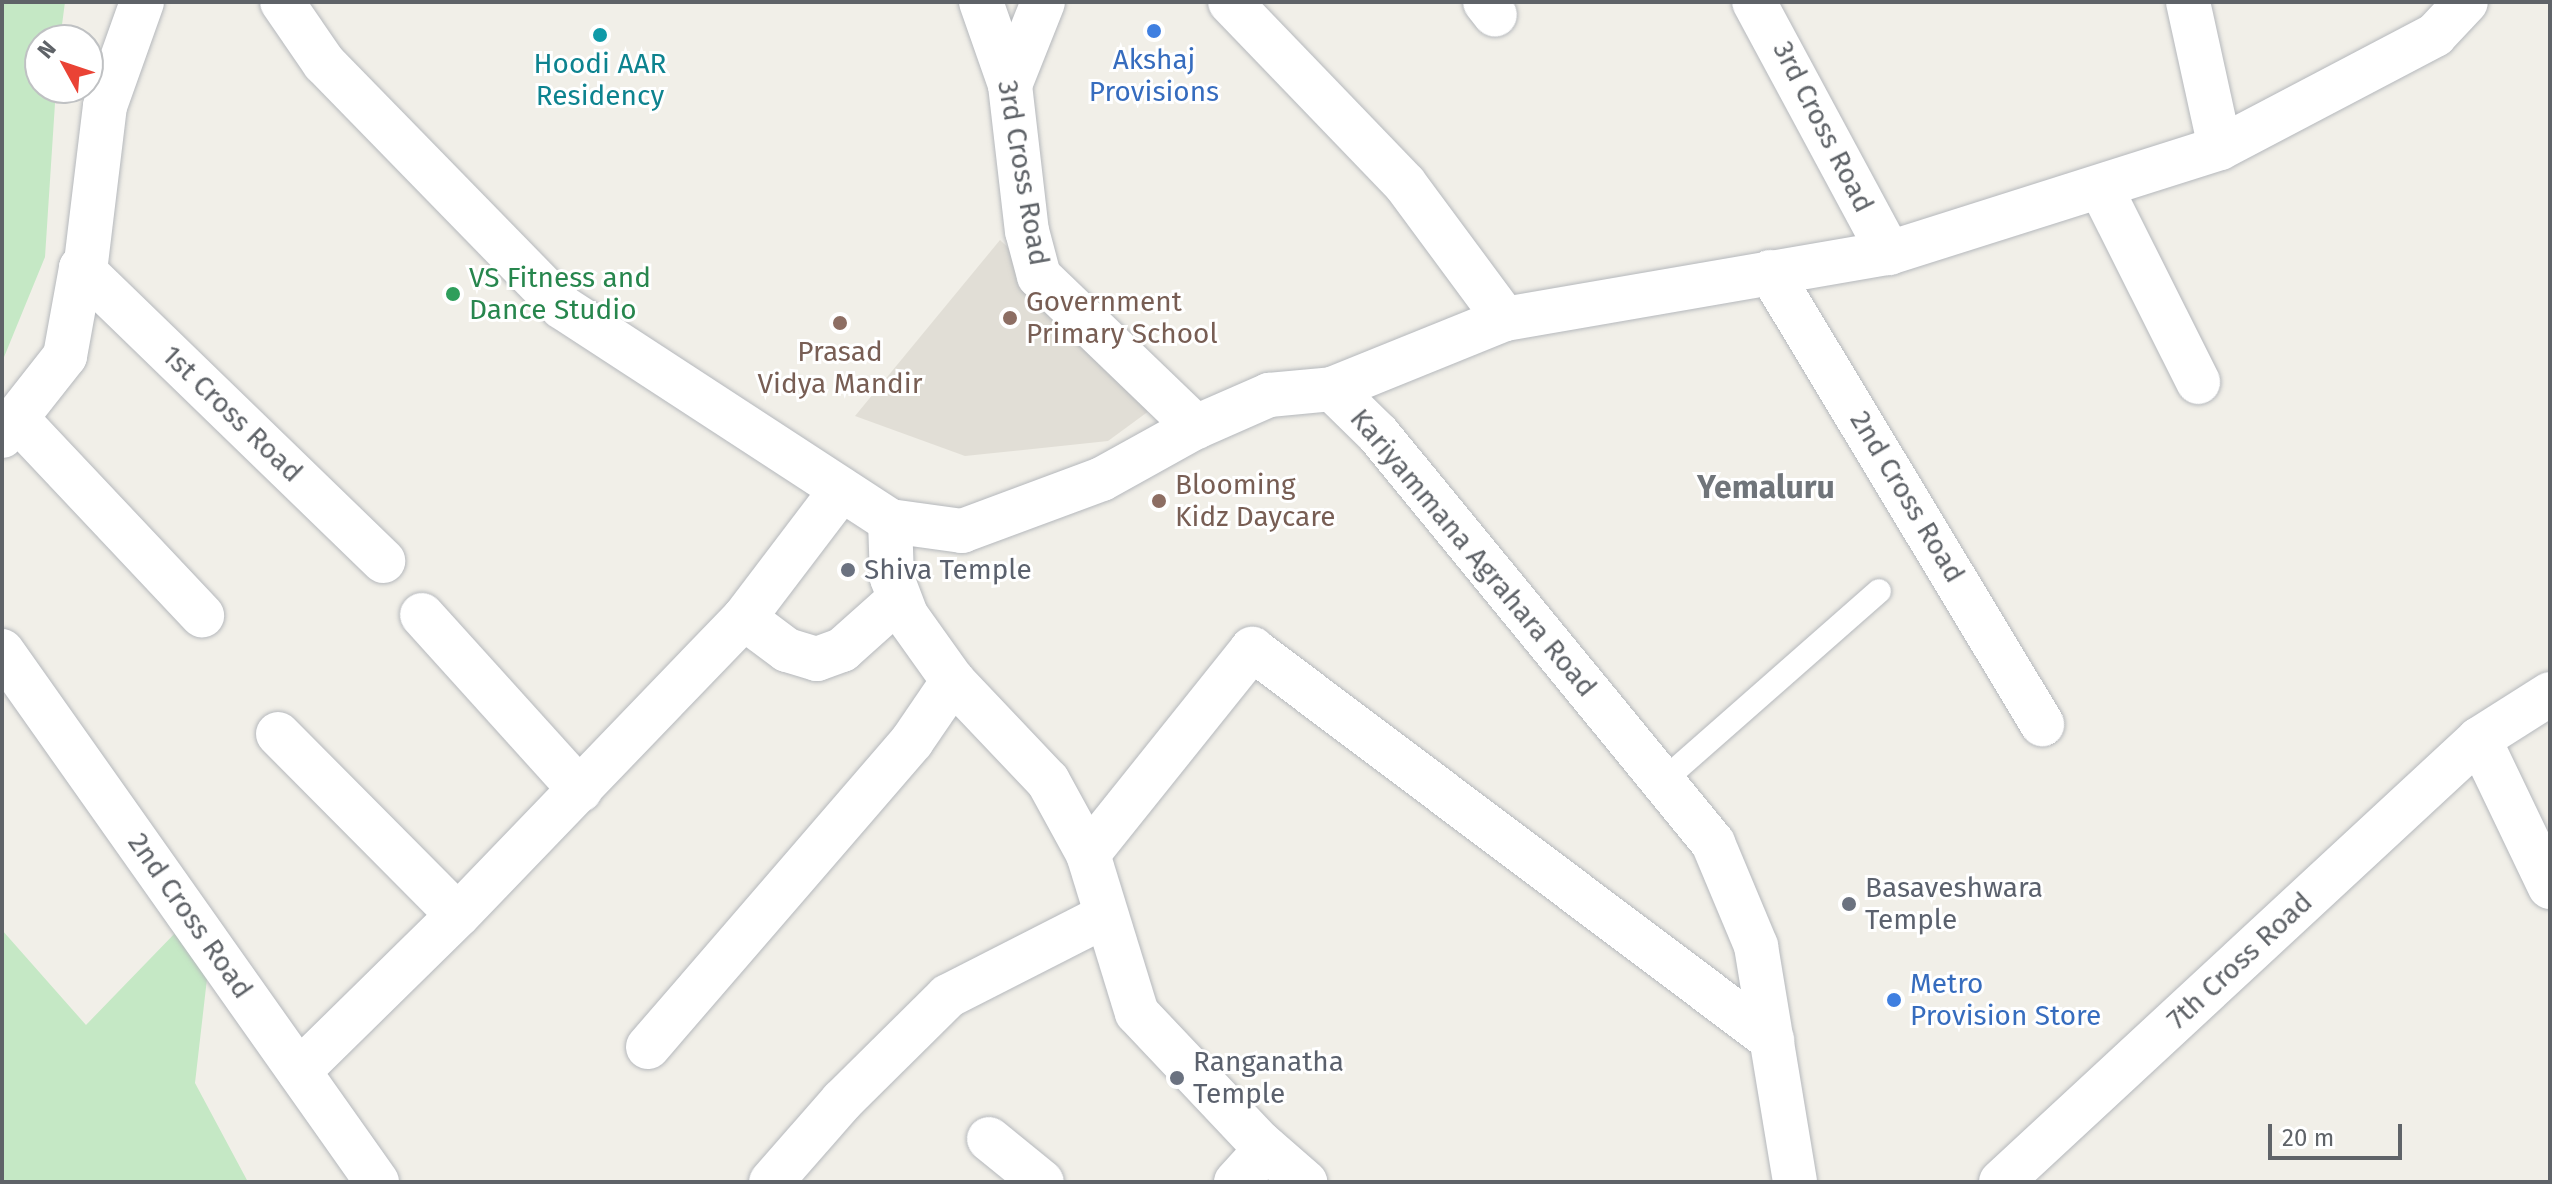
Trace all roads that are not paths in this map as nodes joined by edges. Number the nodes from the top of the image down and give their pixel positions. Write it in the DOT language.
graph roads {
  1 [pos="142,2"];
  2 [pos="282,2"];
  3 [pos="981,2"];
  4 [pos="1043,2"];
  5 [pos="1230,2"];
  6 [pos="1754,2"];
  7 [pos="2188,2"];
  8 [pos="2466,2"];
  9 [pos="1010,85"];
  10 [pos="2220,148"];
  11 [pos="2101,188"];
  12 [pos="1889,253"];
  13 [pos="81,268"];
  14 [pos="1770,272"];
  15 [pos="1505,319"];
  16 [pos="2198,382"];
  17 [pos="1332,389"];
  18 [pos="1196,427"];
  19 [pos="10,428"];
  20 [pos="841,490"];
  21 [pos="890,521"];
  22 [pos="383,561"];
  23 [pos="1879,591"];
  24 [pos="899,599"];
  25 [pos="202,615"];
  26 [pos="422,615"];
  27 [pos="744,618"];
  28 [pos="2,651"];
  29 [pos="953,681"];
  30 [pos="2550,694"];
  31 [pos="2042,724"];
  32 [pos="278,734"];
  33 [pos="2479,739"];
  34 [pos="1664,780"];
  35 [pos="580,790"];
  36 [pos="1088,854"];
  37 [pos="2550,887"];
  38 [pos="458,915"];
  39 [pos="1103,917"];
  40 [pos="1772,1040"];
  41 [pos="648,1047"];
  42 [pos="299,1071"];
  43 [pos="989,1139"];
  44 [pos="1266,1149"];
  45 [pos="377,1182"];
  46 [pos="771,1182"];
  47 [pos="1042,1182"];
  48 [pos="1236,1182"];
  49 [pos="1305,1182"];
  50 [pos="1795,1182"];
  51 [pos="2001,1182"];
  1 -- 13 [label="street"];
  2 -- 20 [label="street, Kariyammana Agrahara Road"];
  3 -- 9 [label="street, 3rd Cross Road"];
  4 -- 9 [label="street"];
  5 -- 15 [label="street"];
  6 -- 12 [label="street, 3rd Cross Road"];
  7 -- 10 [label="street"];
  8 -- 10 [label="street"];
  9 -- 18 [label="street, 3rd Cross Road"];
  10 -- 11 [label="street"];
  11 -- 12 [label="street"];
  11 -- 16 [label="street"];
  12 -- 14 [label="street"];
  13 -- 19 [label="street"];
  13 -- 22 [label="street, 1st Cross Road"];
  14 -- 15 [label="street"];
  14 -- 31 [label="street, 2nd Cross Road"];
  15 -- 17 [label="street"];
  17 -- 18 [label="street, Kariyammana Agrahara Road"];
  17 -- 34 [label="street, Kariyammana Agrahara Road"];
  18 -- 21 [label="street, Kariyammana Agrahara Road"];
  19 -- 25 [label="street"];
  20 -- 21 [label="street, Kariyammana Agrahara Road"];
  20 -- 27 [label="street"];
  21 -- 24 [label="street"];
  23 -- 34 [label="lane"];
  24 -- 27 [label="street"];
  24 -- 29 [label="street"];
  26 -- 35 [label="street"];
  27 -- 35 [label="street"];
  28 -- 42 [label="street, 2nd Cross Road"];
  29 -- 36 [label="street"];
  29 -- 41 [label="street"];
  30 -- 33 [label="street, 7th Cross Road"];
  32 -- 38 [label="street"];
  33 -- 37 [label="street"];
  33 -- 51 [label="street, 7th Cross Road"];
  34 -- 40 [label="street, Kariyammana Agrahara Road"];
  35 -- 38 [label="street"];
  36 -- 39 [label="street"];
  36 -- 40 [label="street"];
  38 -- 42 [label="street"];
  39 -- 44 [label="street"];
  39 -- 46 [label="street"];
  40 -- 50 [label="street, Kariyammana Agrahara Road"];
  42 -- 45 [label="street, 2nd Cross Road"];
  43 -- 47 [label="street"];
  44 -- 48 [label="street"];
  44 -- 49 [label="street"];
}
